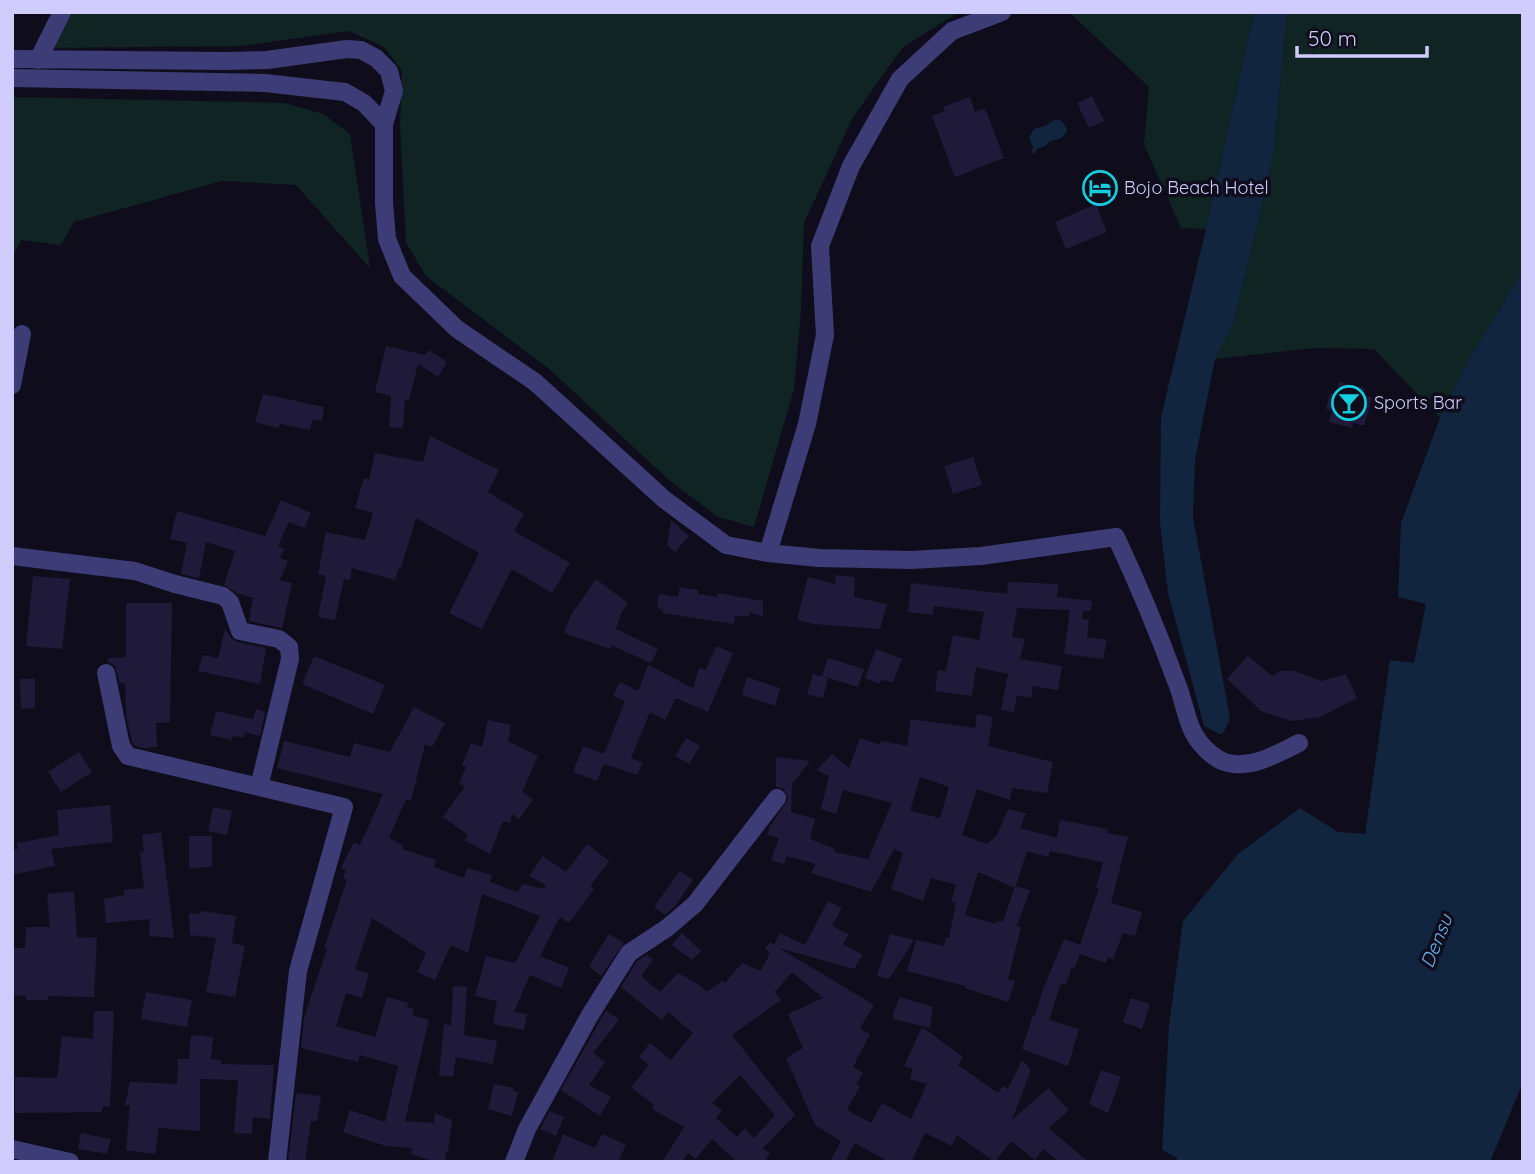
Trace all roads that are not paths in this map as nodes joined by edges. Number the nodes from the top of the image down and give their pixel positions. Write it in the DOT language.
graph roads {
  1 [pos="62,12"];
  2 [pos="1002,12"];
  3 [pos="12,59"];
  4 [pos="38,60"];
  5 [pos="267,60"];
  6 [pos="12,78"];
  7 [pos="265,83"];
  8 [pos="384,124"];
  9 [pos="22,334"];
  10 [pos="12,385"];
  11 [pos="768,554"];
  12 [pos="12,556"];
  13 [pos="106,673"];
  14 [pos="1299,743"];
  15 [pos="259,787"];
  16 [pos="776,798"];
  17 [pos="12,1149"];
  18 [pos="71,1162"];
  19 [pos="276,1162"];
  20 [pos="514,1162"];
  1 -- 4 [label="street"];
  2 -- 11 [label="street"];
  3 -- 4 [label="street"];
  4 -- 5 [label="street"];
  5 -- 7 [label="street"];
  5 -- 8 [label="street"];
  6 -- 7 [label="street"];
  7 -- 8 [label="street"];
  8 -- 11 [label="street"];
  9 -- 10 [label="street"];
  11 -- 14 [label="street"];
  12 -- 15 [label="street"];
  13 -- 15 [label="street"];
  15 -- 19 [label="street"];
  16 -- 20 [label="street"];
  17 -- 18 [label="street"];
}
